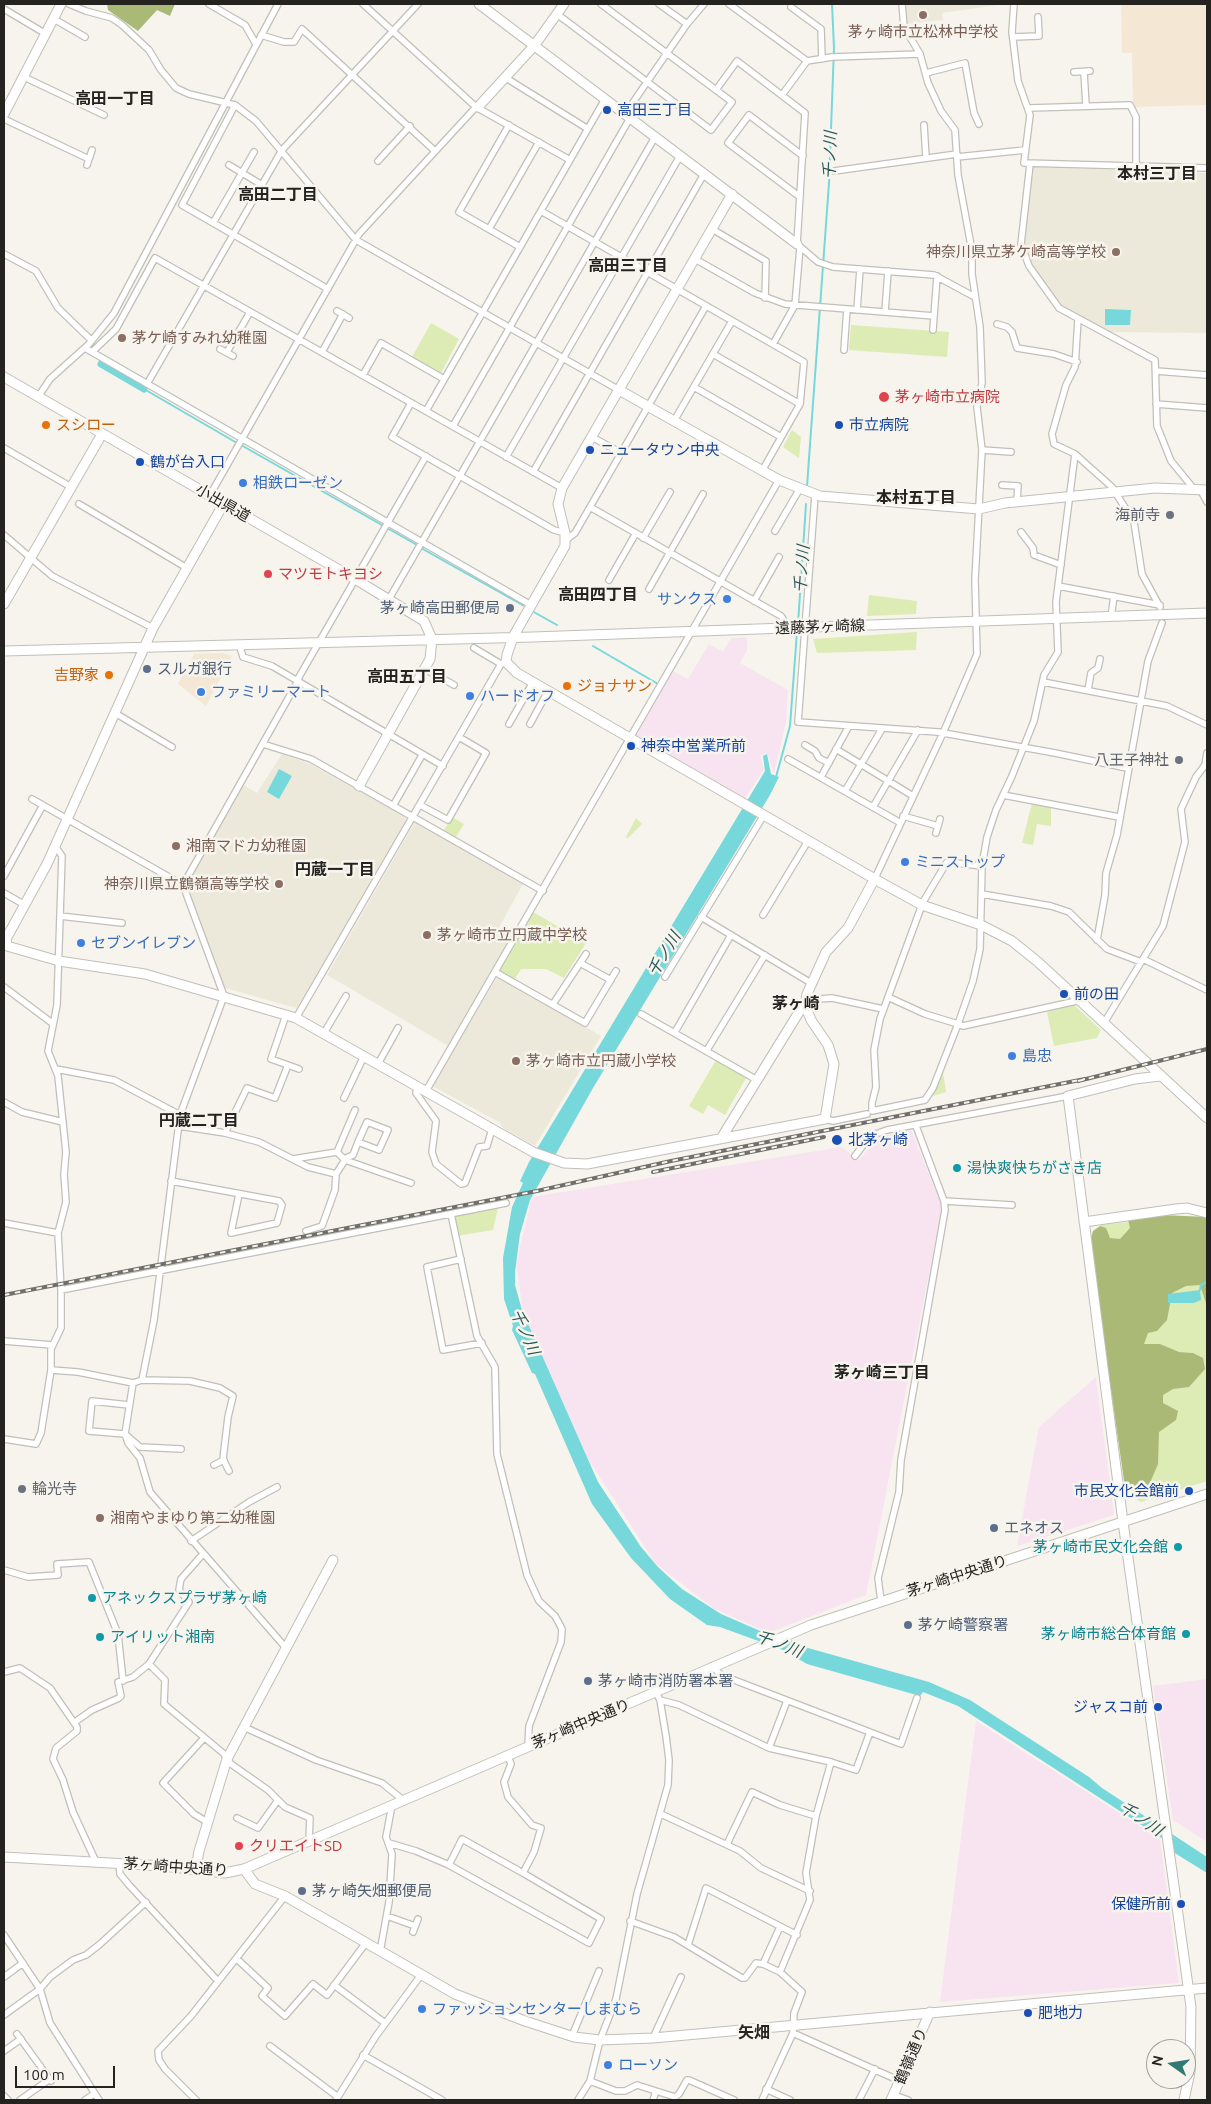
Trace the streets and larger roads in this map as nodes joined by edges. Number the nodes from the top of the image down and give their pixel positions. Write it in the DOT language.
graph roads {
  1 [pos="61,4"];
  2 [pos="69,4"];
  3 [pos="209,4"];
  4 [pos="278,4"];
  5 [pos="362,4"];
  6 [pos="418,4"];
  7 [pos="478,4"];
  8 [pos="564,4"];
  9 [pos="602,4"];
  10 [pos="660,4"];
  11 [pos="704,4"];
  12 [pos="729,4"];
  13 [pos="902,4"];
  14 [pos="1014,4"];
  15 [pos="790,7"];
  16 [pos="4,9"];
  17 [pos="557,14"];
  18 [pos="1038,17"];
  19 [pos="54,19"];
  20 [pos="687,24"];
  21 [pos="393,31"];
  22 [pos="46,34"];
  23 [pos="261,36"];
  24 [pos="85,37"];
  25 [pos="1013,37"];
  26 [pos="256,44"];
  27 [pos="534,46"];
  28 [pos="667,53"];
  29 [pos="920,54"];
  30 [pos="822,60"];
  31 [pos="807,61"];
  32 [pos="1074,72"];
  33 [pos="926,73"];
  34 [pos="353,74"];
  35 [pos="24,76"];
  36 [pos="506,78"];
  37 [pos="647,82"];
  38 [pos="716,90"];
  39 [pos="782,95"];
  40 [pos="605,99"];
  41 [pos="226,102"];
  42 [pos="235,105"];
  43 [pos="1086,106"];
  44 [pos="477,107"];
  45 [pos="1029,108"];
  46 [pos="4,114"];
  47 [pos="104,115"];
  48 [pos="628,116"];
  49 [pos="4,119"];
  50 [pos="979,124"];
  51 [pos="509,125"];
  52 [pos="924,125"];
  53 [pos="410,126"];
  54 [pos="588,129"];
  55 [pos="655,137"];
  56 [pos="539,142"];
  57 [pos="92,150"];
  58 [pos="282,150"];
  59 [pos="1026,150"];
  60 [pos="435,151"];
  61 [pos="254,152"];
  62 [pos="680,156"];
  63 [pos="803,156"];
  64 [pos="957,156"];
  65 [pos="926,158"];
  66 [pos="570,160"];
  67 [pos="378,161"];
  68 [pos="1030,164"];
  69 [pos="228,165"];
  70 [pos="1136,166"];
  71 [pos="1207,168"];
  72 [pos="834,171"];
  73 [pos="242,173"];
  74 [pos="704,174"];
  75 [pos="262,185"];
  76 [pos="732,194"];
  77 [pos="800,198"];
  78 [pos="540,211"];
  79 [pos="213,223"];
  80 [pos="568,226"];
  81 [pos="489,229"];
  82 [pos="712,229"];
  83 [pos="233,234"];
  84 [pos="356,240"];
  85 [pos="594,242"];
  86 [pos="799,245"];
  87 [pos="520,247"];
  88 [pos="4,254"];
  89 [pos="621,257"];
  90 [pos="695,259"];
  91 [pos="860,269"];
  92 [pos="888,271"];
  93 [pos="648,272"];
  94 [pos="937,276"];
  95 [pos="204,285"];
  96 [pos="328,289"];
  97 [pos="677,289"];
  98 [pos="974,296"];
  99 [pos="764,298"];
  100 [pos="795,305"];
  101 [pos="706,306"];
  102 [pos="847,309"];
  103 [pos="857,310"];
  104 [pos="337,311"];
  105 [pos="483,311"];
  106 [pos="250,312"];
  107 [pos="885,312"];
  108 [pos="343,314"];
  109 [pos="934,316"];
  110 [pos="349,318"];
  111 [pos="1078,319"];
  112 [pos="732,321"];
  113 [pos="998,324"];
  114 [pos="510,327"];
  115 [pos="933,330"];
  116 [pos="91,340"];
  117 [pos="299,340"];
  118 [pos="537,342"];
  119 [pos="772,344"];
  120 [pos="85,348"];
  121 [pos="220,349"];
  122 [pos="844,350"];
  123 [pos="92,352"];
  124 [pos="227,352"];
  125 [pos="322,352"];
  126 [pos="713,354"];
  127 [pos="233,356"];
  128 [pos="563,358"];
  129 [pos="1077,362"];
  130 [pos="1156,371"];
  131 [pos="590,373"];
  132 [pos="363,375"];
  133 [pos="1207,375"];
  134 [pos="4,377"];
  135 [pos="444,379"];
  136 [pos="147,384"];
  137 [pos="694,387"];
  138 [pos="619,390"];
  139 [pos="38,397"];
  140 [pos="411,403"];
  141 [pos="800,404"];
  142 [pos="1156,404"];
  143 [pos="648,406"];
  144 [pos="1207,408"];
  145 [pos="426,411"];
  146 [pos="674,421"];
  147 [pos="453,426"];
  148 [pos="102,434"];
  149 [pos="592,437"];
  150 [pos="781,437"];
  151 [pos="241,441"];
  152 [pos="480,442"];
  153 [pos="4,448"];
  154 [pos="982,450"];
  155 [pos="1011,452"];
  156 [pos="621,453"];
  157 [pos="1075,454"];
  158 [pos="426,456"];
  159 [pos="506,457"];
  160 [pos="762,471"];
  161 [pos="533,472"];
  162 [pos="460,476"];
  163 [pos="779,480"];
  164 [pos="1002,485"];
  165 [pos="71,487"];
  166 [pos="562,488"];
  167 [pos="1201,489"];
  168 [pos="799,490"];
  169 [pos="670,492"];
  170 [pos="1114,492"];
  171 [pos="703,494"];
  172 [pos="210,495"];
  173 [pos="814,495"];
  174 [pos="1071,495"];
  175 [pos="1017,501"];
  176 [pos="1207,502"];
  177 [pos="224,503"];
  178 [pos="79,504"];
  179 [pos="590,507"];
  180 [pos="978,508"];
  181 [pos="386,525"];
  182 [pos="775,531"];
  183 [pos="1021,532"];
  184 [pos="636,533"];
  185 [pos="4,535"];
  186 [pos="565,537"];
  187 [pos="643,538"];
  188 [pos="420,545"];
  189 [pos="670,553"];
  190 [pos="31,557"];
  191 [pos="779,557"];
  192 [pos="1061,565"];
  193 [pos="187,568"];
  194 [pos="355,579"];
  195 [pos="609,580"];
  196 [pos="721,582"];
  197 [pos="1058,586"];
  198 [pos="649,589"];
  199 [pos="1114,596"];
  200 [pos="389,599"];
  201 [pos="754,601"];
  202 [pos="4,604"];
  203 [pos="530,607"];
  204 [pos="1207,613"];
  205 [pos="1111,617"];
  206 [pos="1057,619"];
  207 [pos="977,621"];
  208 [pos="1162,623"];
  209 [pos="803,627"];
  210 [pos="154,628"];
  211 [pos="786,628"];
  212 [pos="693,632"];
  213 [pos="513,637"];
  214 [pos="432,639"];
  215 [pos="319,642"];
  216 [pos="239,644"];
  217 [pos="144,648"];
  218 [pos="474,648"];
  219 [pos="4,651"];
  220 [pos="1100,658"];
  221 [pos="504,663"];
  222 [pos="425,669"];
  223 [pos="298,681"];
  224 [pos="533,682"];
  225 [pos="1043,682"];
  226 [pos="454,685"];
  227 [pos="1088,690"];
  228 [pos="548,691"];
  229 [pos="1140,700"];
  230 [pos="115,713"];
  231 [pos="508,724"];
  232 [pos="530,724"];
  233 [pos="1207,725"];
  234 [pos="849,726"];
  235 [pos="882,729"];
  236 [pos="918,730"];
  237 [pos="943,733"];
  238 [pos="388,734"];
  239 [pos="459,737"];
  240 [pos="631,740"];
  241 [pos="263,744"];
  242 [pos="805,745"];
  243 [pos="172,747"];
  244 [pos="1024,747"];
  245 [pos="836,749"];
  246 [pos="1207,753"];
  247 [pos="421,757"];
  248 [pos="788,759"];
  249 [pos="828,763"];
  250 [pos="861,764"];
  251 [pos="1206,765"];
  252 [pos="443,766"];
  253 [pos="1127,768"];
  254 [pos="821,777"];
  255 [pos="888,781"];
  256 [pos="358,786"];
  257 [pos="845,791"];
  258 [pos="1003,795"];
  259 [pos="914,796"];
  260 [pos="32,799"];
  261 [pos="43,805"];
  262 [pos="420,805"];
  263 [pos="393,806"];
  264 [pos="873,807"];
  265 [pos="763,815"];
  266 [pos="413,816"];
  267 [pos="903,816"];
  268 [pos="1119,817"];
  269 [pos="67,819"];
  270 [pos="940,819"];
  271 [pos="899,822"];
  272 [pos="938,826"];
  273 [pos="936,833"];
  274 [pos="808,841"];
  275 [pos="55,846"];
  276 [pos="982,866"];
  277 [pos="4,876"];
  278 [pos="875,878"];
  279 [pos="183,886"];
  280 [pos="543,891"];
  281 [pos="4,893"];
  282 [pos="982,894"];
  283 [pos="24,905"];
  284 [pos="922,905"];
  285 [pos="762,915"];
  286 [pos="60,916"];
  287 [pos="701,917"];
  288 [pos="122,923"];
  289 [pos="981,925"];
  290 [pos="731,935"];
  291 [pos="1097,940"];
  292 [pos="586,954"];
  293 [pos="765,955"];
  294 [pos="1142,960"];
  295 [pos="59,961"];
  296 [pos="580,963"];
  297 [pos="616,971"];
  298 [pos="495,972"];
  299 [pos="664,977"];
  300 [pos="611,980"];
  301 [pos="811,983"];
  302 [pos="4,987"];
  303 [pos="1207,990"];
  304 [pos="224,996"];
  305 [pos="346,996"];
  306 [pos="888,997"];
  307 [pos="1081,1000"];
  308 [pos="806,1002"];
  309 [pos="553,1004"];
  310 [pos="884,1009"];
  311 [pos="641,1014"];
  312 [pos="286,1015"];
  313 [pos="296,1018"];
  314 [pos="1104,1023"];
  315 [pos="52,1024"];
  316 [pos="958,1024"];
  317 [pos="398,1028"];
  318 [pos="675,1032"];
  319 [pos="324,1033"];
  320 [pos="707,1050"];
  321 [pos="364,1056"];
  322 [pos="378,1064"];
  323 [pos="288,1065"];
  324 [pos="56,1069"];
  325 [pos="299,1069"];
  326 [pos="1160,1076"];
  327 [pos="757,1080"];
  328 [pos="417,1086"];
  329 [pos="426,1091"];
  330 [pos="1068,1096"];
  331 [pos="344,1098"];
  332 [pos="4,1102"];
  333 [pos="355,1110"];
  334 [pos="867,1114"];
  335 [pos="180,1115"];
  336 [pos="825,1118"];
  337 [pos="1207,1118"];
  338 [pos="63,1122"];
  339 [pos="179,1126"];
  340 [pos="916,1126"];
  341 [pos="492,1129"];
  342 [pos="225,1133"];
  343 [pos="722,1137"];
  344 [pos="358,1142"];
  345 [pos="337,1152"];
  346 [pos="855,1156"];
  347 [pos="293,1159"];
  348 [pos="345,1160"];
  349 [pos="336,1174"];
  350 [pos="171,1181"];
  351 [pos="411,1182"];
  352 [pos="240,1194"];
  353 [pos="944,1201"];
  354 [pos="506,1203"];
  355 [pos="1012,1205"];
  356 [pos="1207,1213"];
  357 [pos="451,1214"];
  358 [pos="1084,1222"];
  359 [pos="4,1223"];
  360 [pos="306,1231"];
  361 [pos="58,1233"];
  362 [pos="461,1259"];
  363 [pos="160,1270"];
  364 [pos="62,1290"];
  365 [pos="4,1341"];
  366 [pos="482,1343"];
  367 [pos="52,1345"];
  368 [pos="52,1370"];
  369 [pos="142,1380"];
  370 [pos="133,1383"];
  371 [pos="130,1405"];
  372 [pos="125,1434"];
  373 [pos="4,1439"];
  374 [pos="181,1449"];
  375 [pos="224,1460"];
  376 [pos="214,1465"];
  377 [pos="228,1471"];
  378 [pos="277,1487"];
  379 [pos="1207,1494"];
  380 [pos="1123,1522"];
  381 [pos="191,1541"];
  382 [pos="202,1555"];
  383 [pos="333,1560"];
  384 [pos="4,1570"];
  385 [pos="881,1601"];
  386 [pos="286,1648"];
  387 [pos="149,1664"];
  388 [pos="712,1666"];
  389 [pos="4,1672"];
  390 [pos="123,1681"];
  391 [pos="657,1696"];
  392 [pos="917,1698"];
  393 [pos="787,1701"];
  394 [pos="75,1722"];
  395 [pos="244,1727"];
  396 [pos="870,1732"];
  397 [pos="204,1738"];
  398 [pos="528,1746"];
  399 [pos="769,1748"];
  400 [pos="508,1756"];
  401 [pos="227,1759"];
  402 [pos="831,1762"];
  403 [pos="278,1800"];
  404 [pos="403,1800"];
  405 [pos="392,1805"];
  406 [pos="661,1814"];
  407 [pos="816,1816"];
  408 [pos="237,1818"];
  409 [pos="208,1822"];
  410 [pos="309,1840"];
  411 [pos="389,1844"];
  412 [pos="726,1844"];
  413 [pos="4,1857"];
  414 [pos="96,1862"];
  415 [pos="119,1864"];
  416 [pos="449,1865"];
  417 [pos="196,1868"];
  418 [pos="244,1869"];
  419 [pos="522,1873"];
  420 [pos="810,1891"];
  421 [pos="285,1896"];
  422 [pos="146,1902"];
  423 [pos="387,1916"];
  424 [pos="418,1919"];
  425 [pos="630,1921"];
  426 [pos="780,1927"];
  427 [pos="4,1935"];
  428 [pos="797,1935"];
  429 [pos="365,1944"];
  430 [pos="688,1945"];
  431 [pos="380,1952"];
  432 [pos="237,1959"];
  433 [pos="23,1963"];
  434 [pos="764,1964"];
  435 [pos="599,1971"];
  436 [pos="780,1972"];
  437 [pos="421,1975"];
  438 [pos="4,1977"];
  439 [pos="681,1977"];
  440 [pos="217,1980"];
  441 [pos="334,1985"];
  442 [pos="1207,1988"];
  443 [pos="40,1989"];
  444 [pos="1189,1989"];
  445 [pos="930,2012"];
  446 [pos="4,2015"];
  447 [pos="385,2023"];
  448 [pos="794,2029"];
  449 [pos="572,2036"];
  450 [pos="653,2038"];
  451 [pos="600,2040"];
  452 [pos="270,2046"];
  453 [pos="4,2051"];
  454 [pos="363,2055"];
  455 [pos="875,2069"];
  456 [pos="590,2081"];
  457 [pos="900,2081"];
  458 [pos="766,2089"];
  459 [pos="656,2091"];
  460 [pos="94,2094"];
  461 [pos="4,2096"];
  462 [pos="337,2098"];
  463 [pos="893,2098"];
  464 [pos="8,2100"];
  465 [pos="20,2100"];
  466 [pos="85,2100"];
  467 [pos="99,2100"];
  468 [pos="196,2100"];
  469 [pos="442,2100"];
  470 [pos="578,2100"];
  471 [pos="653,2100"];
  472 [pos="734,2100"];
  473 [pos="762,2100"];
  474 [pos="790,2100"];
  475 [pos="859,2100"];
  476 [pos="908,2100"];
  477 [pos="1184,2100"];
  1 -- 19 [label="street"];
  2 -- 41 [label="street"];
  3 -- 26 [label="street"];
  4 -- 23 [label="street"];
  5 -- 21 [label="street"];
  6 -- 21 [label="street"];
  7 -- 27 [label="street"];
  8 -- 17 [label="street"];
  9 -- 28 [label="street"];
  10 -- 20 [label="street"];
  11 -- 20 [label="street"];
  12 -- 31 [label="street"];
  13 -- 29 [label="street"];
  14 -- 25 [label="street"];
  15 -- 30 [label="street"];
  16 -- 22 [label="street"];
  17 -- 27 [label="street"];
  17 -- 37 [label="street"];
  18 -- 25 [label="street"];
  19 -- 22 [label="street"];
  19 -- 24 [label="street"];
  20 -- 28 [label="street"];
  21 -- 34 [label="street"];
  21 -- 44 [label="street"];
  22 -- 35 [label="street"];
  23 -- 26 [label="street"];
  23 -- 34 [label="street"];
  25 -- 45 [label="street"];
  26 -- 41 [label="street"];
  27 -- 36 [label="street"];
  27 -- 40 [label="street"];
  28 -- 37 [label="street"];
  28 -- 38 [label="street"];
  29 -- 30 [label="street"];
  29 -- 33 [label="street"];
  30 -- 31 [label="street"];
  31 -- 39 [label="street"];
  32 -- 43 [label="street"];
  33 -- 50 [label="street"];
  33 -- 64 [label="street"];
  34 -- 53 [label="street"];
  34 -- 58 [label="street"];
  35 -- 46 [label="street"];
  35 -- 47 [label="street"];
  36 -- 44 [label="street"];
  36 -- 54 [label="street"];
  37 -- 38 [label="street"];
  37 -- 48 [label="street"];
  38 -- 39 [label="street"];
  39 -- 63 [label="street"];
  40 -- 48 [label="street"];
  40 -- 54 [label="street"];
  41 -- 42 [label="street"];
  41 -- 116 [label="street"];
  42 -- 58 [label="street"];
  42 -- 79 [label="street"];
  43 -- 45 [label="street"];
  43 -- 70 [label="street"];
  44 -- 51 [label="street"];
  44 -- 60 [label="street"];
  45 -- 59 [label="street"];
  48 -- 55 [label="street"];
  48 -- 80 [label="street"];
  49 -- 57 [label="street"];
  51 -- 56 [label="street"];
  51 -- 81 [label="street"];
  52 -- 65 [label="street"];
  53 -- 60 [label="street"];
  53 -- 67 [label="street"];
  54 -- 66 [label="street"];
  55 -- 62 [label="street"];
  55 -- 85 [label="street"];
  56 -- 66 [label="street"];
  56 -- 81 [label="street"];
  58 -- 75 [label="street"];
  58 -- 84 [label="street"];
  59 -- 64 [label="street"];
  59 -- 68 [label="street"];
  60 -- 84 [label="street"];
  61 -- 73 [label="street"];
  62 -- 74 [label="street"];
  62 -- 89 [label="street"];
  63 -- 77 [label="street"];
  63 -- 77 [label="street"];
  64 -- 65 [label="street"];
  64 -- 98 [label="street"];
  65 -- 72 [label="street"];
  66 -- 78 [label="street"];
  68 -- 70 [label="street"];
  68 -- 111 [label="street"];
  69 -- 73 [label="street"];
  70 -- 71 [label="street"];
  73 -- 75 [label="street"];
  73 -- 79 [label="street"];
  74 -- 76 [label="street"];
  74 -- 93 [label="street"];
  75 -- 83 [label="street"];
  76 -- 82 [label="street"];
  76 -- 86 [label="street"];
  77 -- 86 [label="street"];
  78 -- 80 [label="street"];
  78 -- 87 [label="street"];
  79 -- 83 [label="street"];
  80 -- 85 [label="street"];
  80 -- 114 [label="street"];
  81 -- 87 [label="street"];
  82 -- 90 [label="street"];
  82 -- 99 [label="street"];
  83 -- 95 [label="street"];
  83 -- 96 [label="street"];
  84 -- 96 [label="street"];
  84 -- 105 [label="street"];
  85 -- 89 [label="street"];
  85 -- 118 [label="street"];
  86 -- 91 [label="street"];
  86 -- 100 [label="street"];
  87 -- 105 [label="street"];
  88 -- 116 [label="street"];
  89 -- 93 [label="street"];
  89 -- 128 [label="street"];
  90 -- 97 [label="street"];
  90 -- 99 [label="street"];
  91 -- 92 [label="street"];
  91 -- 103 [label="street"];
  92 -- 94 [label="street"];
  92 -- 107 [label="street"];
  93 -- 97 [label="street"];
  93 -- 131 [label="street"];
  94 -- 98 [label="street"];
  94 -- 109 [label="street"];
  95 -- 106 [label="street"];
  95 -- 123 [label="street"];
  95 -- 136 [label="street"];
  96 -- 117 [label="street"];
  97 -- 101 [label="street"];
  97 -- 138 [label="street"];
  98 -- 154 [label="street"];
  99 -- 100 [label="street"];
  100 -- 102 [label="street"];
  100 -- 119 [label="street"];
  101 -- 112 [label="street"];
  101 -- 143 [label="street"];
  102 -- 103 [label="street"];
  102 -- 122 [label="street"];
  103 -- 107 [label="street"];
  104 -- 108 [label="street"];
  105 -- 114 [label="street"];
  105 -- 135 [label="street"];
  106 -- 117 [label="street"];
  106 -- 124 [label="street"];
  107 -- 109 [label="street"];
  108 -- 110 [label="street"];
  108 -- 125 [label="street"];
  109 -- 115 [label="street"];
  111 -- 129 [label="street"];
  111 -- 130 [label="street"];
  112 -- 119 [label="street"];
  112 -- 126 [label="street"];
  113 -- 129 [label="street"];
  114 -- 118 [label="street"];
  114 -- 147 [label="street"];
  116 -- 120 [label="street"];
  117 -- 125 [label="street"];
  117 -- 151 [label="street"];
  118 -- 128 [label="street"];
  118 -- 152 [label="street"];
  119 -- 141 [label="street"];
  120 -- 123 [label="street"];
  120 -- 139 [label="street"];
  121 -- 124 [label="street"];
  123 -- 136 [label="street"];
  124 -- 127 [label="street"];
  125 -- 132 [label="street"];
  126 -- 137 [label="street"];
  126 -- 141 [label="street"];
  128 -- 131 [label="street"];
  128 -- 159 [label="street"];
  129 -- 157 [label="street"];
  130 -- 133 [label="street"];
  130 -- 142 [label="street"];
  131 -- 138 [label="street"];
  131 -- 161 [label="street"];
  132 -- 135 [label="street"];
  132 -- 140 [label="street"];
  134 -- 139 [label="street, 小出県道"];
  135 -- 145 [label="street"];
  136 -- 151 [label="street"];
  137 -- 146 [label="street"];
  137 -- 150 [label="street"];
  138 -- 143 [label="street"];
  138 -- 149 [label="street"];
  139 -- 148 [label="street, 小出県道"];
  140 -- 145 [label="street"];
  140 -- 158 [label="street"];
  141 -- 150 [label="street"];
  142 -- 144 [label="street"];
  142 -- 167 [label="street"];
  143 -- 146 [label="street"];
  143 -- 156 [label="street"];
  145 -- 147 [label="street"];
  146 -- 160 [label="street"];
  147 -- 152 [label="street"];
  148 -- 165 [label="street"];
  148 -- 172 [label="street, 小出県道"];
  149 -- 156 [label="street"];
  149 -- 166 [label="street"];
  150 -- 160 [label="street"];
  151 -- 172 [label="street"];
  151 -- 181 [label="street"];
  152 -- 159 [label="street"];
  152 -- 162 [label="street"];
  153 -- 165 [label="street"];
  154 -- 155 [label="street"];
  154 -- 180 [label="street"];
  156 -- 179 [label="street"];
  157 -- 170 [label="street"];
  157 -- 174 [label="street"];
  158 -- 162 [label="street"];
  158 -- 181 [label="street"];
  159 -- 161 [label="street"];
  160 -- 163 [label="street"];
  161 -- 166 [label="street"];
  162 -- 186 [label="street"];
  162 -- 188 [label="street"];
  163 -- 168 [label="street"];
  163 -- 196 [label="street"];
  164 -- 175 [label="street"];
  165 -- 190 [label="street"];
  166 -- 186 [label="street"];
  167 -- 170 [label="street"];
  167 -- 176 [label="street"];
  168 -- 173 [label="street"];
  168 -- 182 [label="street"];
  169 -- 187 [label="street"];
  170 -- 174 [label="street"];
  170 -- 199 [label="street"];
  171 -- 189 [label="street"];
  172 -- 177 [label="street, 小出県道"];
  173 -- 180 [label="street"];
  173 -- 209 [label="street"];
  174 -- 175 [label="street"];
  174 -- 192 [label="street"];
  175 -- 180 [label="street"];
  177 -- 193 [label="street"];
  177 -- 194 [label="street, 小出県道"];
  178 -- 193 [label="street"];
  179 -- 184 [label="street"];
  179 -- 186 [label="street"];
  180 -- 207 [label="street"];
  181 -- 188 [label="street"];
  181 -- 194 [label="street"];
  183 -- 192 [label="street"];
  184 -- 187 [label="street"];
  184 -- 195 [label="street"];
  185 -- 190 [label="street"];
  186 -- 203 [label="street"];
  187 -- 189 [label="street"];
  188 -- 200 [label="street"];
  188 -- 203 [label="street"];
  189 -- 196 [label="street"];
  189 -- 198 [label="street"];
  190 -- 202 [label="street"];
  190 -- 210 [label="street"];
  191 -- 201 [label="street"];
  192 -- 197 [label="street"];
  193 -- 210 [label="street"];
  194 -- 200 [label="street, 小出県道"];
  194 -- 215 [label="street"];
  196 -- 201 [label="street"];
  196 -- 212 [label="street"];
  197 -- 199 [label="street"];
  197 -- 206 [label="street"];
  199 -- 205 [label="street"];
  200 -- 214 [label="street, 小出県道"];
  201 -- 211 [label="street"];
  203 -- 213 [label="street"];
  204 -- 205 [label="street, 遠藤茅ヶ崎線"];
  205 -- 206 [label="street, 遠藤茅ヶ崎線"];
  206 -- 207 [label="street, 遠藤茅ヶ崎線"];
  206 -- 225 [label="street"];
  207 -- 209 [label="street, 遠藤茅ヶ崎線"];
  207 -- 237 [label="street"];
  208 -- 229 [label="street"];
  209 -- 211 [label="street, 遠藤茅ヶ崎線"];
  209 -- 234 [label="street"];
  210 -- 217 [label="street"];
  211 -- 212 [label="street, 遠藤茅ヶ崎線"];
  212 -- 213 [label="street, 遠藤茅ヶ崎線"];
  212 -- 240 [label="street"];
  213 -- 214 [label="street, 遠藤茅ヶ崎線"];
  213 -- 221 [label="street"];
  214 -- 215 [label="street, 遠藤茅ヶ崎線"];
  214 -- 222 [label="street"];
  215 -- 216 [label="street, 遠藤茅ヶ崎線"];
  215 -- 223 [label="street"];
  216 -- 217 [label="street, 遠藤茅ヶ崎線"];
  216 -- 223 [label="street"];
  217 -- 219 [label="street, 遠藤茅ヶ崎線"];
  217 -- 230 [label="street"];
  218 -- 221 [label="street"];
  220 -- 227 [label="street"];
  221 -- 224 [label="street"];
  221 -- 239 [label="street"];
  222 -- 226 [label="street"];
  222 -- 238 [label="street"];
  223 -- 238 [label="street"];
  223 -- 241 [label="street"];
  224 -- 228 [label="street"];
  224 -- 231 [label="street"];
  225 -- 227 [label="street"];
  225 -- 244 [label="street"];
  227 -- 229 [label="street"];
  228 -- 232 [label="street"];
  228 -- 240 [label="street"];
  229 -- 233 [label="street"];
  229 -- 253 [label="street"];
  230 -- 243 [label="street"];
  230 -- 269 [label="street"];
  234 -- 235 [label="street"];
  234 -- 245 [label="street"];
  235 -- 236 [label="street"];
  235 -- 250 [label="street"];
  236 -- 237 [label="street"];
  236 -- 255 [label="street"];
  237 -- 244 [label="street"];
  237 -- 259 [label="street"];
  238 -- 252 [label="street"];
  238 -- 256 [label="street"];
  239 -- 252 [label="street"];
  239 -- 262 [label="street"];
  240 -- 265 [label="street"];
  240 -- 280 [label="street"];
  241 -- 256 [label="street"];
  241 -- 279 [label="street"];
  242 -- 249 [label="street"];
  244 -- 253 [label="street"];
  244 -- 258 [label="street"];
  245 -- 249 [label="street"];
  245 -- 250 [label="street"];
  246 -- 251 [label="street"];
  247 -- 263 [label="street"];
  248 -- 254 [label="street"];
  249 -- 254 [label="street"];
  250 -- 255 [label="street"];
  250 -- 257 [label="street"];
  251 -- 294 [label="street"];
  252 -- 262 [label="street"];
  253 -- 268 [label="street"];
  254 -- 257 [label="street"];
  255 -- 259 [label="street"];
  255 -- 264 [label="street"];
  256 -- 263 [label="street"];
  257 -- 264 [label="street"];
  258 -- 268 [label="street"];
  258 -- 276 [label="street"];
  259 -- 267 [label="street"];
  260 -- 261 [label="street"];
  261 -- 269 [label="street"];
  261 -- 277 [label="street"];
  262 -- 266 [label="street"];
  263 -- 266 [label="street"];
  264 -- 271 [label="street"];
  265 -- 274 [label="street"];
  265 -- 287 [label="street"];
  266 -- 280 [label="street"];
  266 -- 313 [label="street"];
  267 -- 271 [label="street"];
  267 -- 272 [label="street"];
  268 -- 291 [label="street"];
  269 -- 275 [label="street"];
  269 -- 279 [label="street"];
  270 -- 272 [label="street"];
  271 -- 278 [label="street"];
  272 -- 273 [label="street"];
  274 -- 278 [label="street"];
  274 -- 285 [label="street"];
  275 -- 283 [label="street"];
  275 -- 286 [label="street"];
  276 -- 282 [label="street"];
  276 -- 284 [label="street"];
  278 -- 284 [label="street"];
  278 -- 301 [label="street"];
  279 -- 304 [label="street"];
  280 -- 298 [label="street"];
  281 -- 283 [label="street"];
  282 -- 289 [label="street"];
  282 -- 291 [label="street"];
  283 -- 295 [label="street"];
  284 -- 289 [label="street"];
  284 -- 306 [label="street"];
  286 -- 288 [label="street"];
  286 -- 295 [label="street"];
  287 -- 290 [label="street"];
  287 -- 299 [label="street"];
  289 -- 307 [label="street"];
  289 -- 316 [label="street"];
  290 -- 293 [label="street"];
  290 -- 318 [label="street"];
  291 -- 294 [label="street"];
  292 -- 296 [label="street"];
  293 -- 301 [label="street"];
  293 -- 320 [label="street"];
  294 -- 303 [label="street"];
  294 -- 314 [label="street"];
  295 -- 304 [label="street"];
  295 -- 315 [label="street"];
  296 -- 300 [label="street"];
  296 -- 309 [label="street"];
  297 -- 300 [label="street"];
  298 -- 309 [label="street"];
  298 -- 329 [label="street"];
  300 -- 309 [label="street"];
  301 -- 308 [label="street"];
  302 -- 315 [label="street"];
  304 -- 312 [label="street"];
  304 -- 335 [label="street"];
  305 -- 319 [label="street"];
  306 -- 310 [label="street"];
  306 -- 316 [label="street"];
  307 -- 314 [label="street"];
  307 -- 316 [label="street"];
  308 -- 310 [label="street"];
  308 -- 327 [label="street"];
  308 -- 336 [label="street"];
  310 -- 316 [label="street"];
  311 -- 318 [label="street"];
  312 -- 313 [label="street"];
  312 -- 323 [label="street"];
  313 -- 319 [label="street"];
  314 -- 326 [label="street"];
  315 -- 324 [label="street"];
  317 -- 322 [label="street"];
  318 -- 320 [label="street"];
  319 -- 321 [label="street"];
  320 -- 327 [label="street"];
  321 -- 322 [label="street"];
  321 -- 331 [label="street"];
  322 -- 328 [label="street"];
  323 -- 325 [label="street"];
  323 -- 342 [label="street"];
  324 -- 335 [label="street"];
  324 -- 338 [label="street"];
  326 -- 330 [label="street"];
  326 -- 337 [label="street"];
  327 -- 343 [label="street"];
  328 -- 329 [label="street"];
  328 -- 341 [label="street"];
  329 -- 341 [label="street"];
  330 -- 340 [label="street"];
  330 -- 358 [label="street"];
  332 -- 338 [label="street"];
  333 -- 345 [label="street"];
  334 -- 336 [label="street"];
  335 -- 339 [label="street"];
  336 -- 343 [label="street"];
  338 -- 361 [label="street"];
  339 -- 342 [label="street"];
  339 -- 350 [label="street"];
  340 -- 346 [label="street"];
  340 -- 353 [label="street"];
  341 -- 343 [label="street"];
  342 -- 347 [label="street"];
  344 -- 344 [label="street"];
  344 -- 348 [label="street"];
  345 -- 347 [label="street"];
  345 -- 348 [label="street"];
  347 -- 349 [label="street"];
  348 -- 349 [label="street"];
  348 -- 351 [label="street"];
  349 -- 360 [label="street"];
  350 -- 352 [label="street"];
  350 -- 363 [label="street"];
  352 -- 352 [label="street"];
  353 -- 355 [label="street"];
  353 -- 385 [label="street"];
  354 -- 357 [label="street"];
  356 -- 358 [label="street"];
  357 -- 362 [label="street"];
  357 -- 363 [label="street"];
  358 -- 380 [label="street"];
  359 -- 361 [label="street"];
  361 -- 364 [label="street"];
  362 -- 366 [label="street"];
  362 -- 366 [label="street"];
  363 -- 364 [label="street"];
  363 -- 369 [label="street"];
  364 -- 367 [label="street"];
  365 -- 367 [label="street"];
  366 -- 398 [label="street"];
  367 -- 368 [label="street"];
  368 -- 370 [label="street"];
  368 -- 373 [label="street"];
  369 -- 370 [label="street"];
  369 -- 375 [label="street"];
  370 -- 371 [label="street"];
  371 -- 372 [label="street"];
  371 -- 372 [label="street"];
  372 -- 374 [label="street"];
  372 -- 381 [label="street"];
  375 -- 376 [label="street"];
  375 -- 377 [label="street"];
  378 -- 381 [label="street"];
  379 -- 380 [label="street, 茅ヶ崎中央通り"];
  380 -- 385 [label="street, 茅ヶ崎中央通り"];
  380 -- 444 [label="street"];
  381 -- 382 [label="street"];
  382 -- 386 [label="street"];
  382 -- 387 [label="street"];
  383 -- 386 [label="street"];
  384 -- 390 [label="street"];
  385 -- 388 [label="street, 茅ヶ崎中央通り"];
  386 -- 395 [label="street"];
  387 -- 390 [label="street"];
  387 -- 397 [label="street"];
  388 -- 391 [label="street, 茅ヶ崎中央通り"];
  388 -- 393 [label="street"];
  389 -- 394 [label="street"];
  390 -- 394 [label="street"];
  391 -- 398 [label="street, 茅ヶ崎中央通り"];
  391 -- 399 [label="street"];
  391 -- 406 [label="street"];
  392 -- 396 [label="street"];
  393 -- 396 [label="street"];
  393 -- 399 [label="street"];
  394 -- 414 [label="street"];
  395 -- 401 [label="street"];
  395 -- 404 [label="street"];
  396 -- 402 [label="street"];
  397 -- 401 [label="street"];
  397 -- 409 [label="street"];
  398 -- 400 [label="street, 茅ヶ崎中央通り"];
  399 -- 402 [label="street"];
  400 -- 404 [label="street, 茅ヶ崎中央通り"];
  400 -- 419 [label="street"];
  401 -- 403 [label="street"];
  401 -- 409 [label="street"];
  402 -- 407 [label="street"];
  403 -- 408 [label="street"];
  403 -- 410 [label="street"];
  404 -- 405 [label="street, 茅ヶ崎中央通り"];
  405 -- 410 [label="street, 茅ヶ崎中央通り"];
  405 -- 411 [label="street"];
  406 -- 412 [label="street"];
  406 -- 425 [label="street"];
  407 -- 412 [label="street"];
  407 -- 420 [label="street"];
  409 -- 417 [label="street"];
  410 -- 418 [label="street, 茅ヶ崎中央通り"];
  411 -- 416 [label="street"];
  411 -- 423 [label="street"];
  412 -- 420 [label="street"];
  413 -- 414 [label="street, 茅ヶ崎中央通り"];
  414 -- 415 [label="street, 茅ヶ崎中央通り"];
  415 -- 417 [label="street, 茅ヶ崎中央通り"];
  415 -- 422 [label="street"];
  416 -- 419 [label="street"];
  416 -- 419 [label="street"];
  417 -- 418 [label="street, 茅ヶ崎中央通り"];
  418 -- 421 [label="street"];
  420 -- 428 [label="street"];
  421 -- 429 [label="street"];
  421 -- 432 [label="street"];
  422 -- 440 [label="street"];
  422 -- 443 [label="street"];
  423 -- 424 [label="street"];
  423 -- 431 [label="street"];
  425 -- 430 [label="street"];
  425 -- 451 [label="street"];
  426 -- 428 [label="street"];
  426 -- 430 [label="street"];
  426 -- 434 [label="street"];
  427 -- 433 [label="street"];
  428 -- 436 [label="street"];
  429 -- 431 [label="street"];
  429 -- 441 [label="street"];
  430 -- 434 [label="street"];
  431 -- 437 [label="street"];
  432 -- 440 [label="street"];
  432 -- 441 [label="street"];
  433 -- 438 [label="street"];
  433 -- 443 [label="street"];
  434 -- 436 [label="street"];
  435 -- 449 [label="street"];
  436 -- 448 [label="street"];
  437 -- 447 [label="street"];
  437 -- 449 [label="street"];
  439 -- 450 [label="street"];
  440 -- 468 [label="street"];
  441 -- 447 [label="street"];
  442 -- 444 [label="street"];
  443 -- 446 [label="street"];
  443 -- 460 [label="street"];
  444 -- 445 [label="street"];
  444 -- 477 [label="street"];
  445 -- 448 [label="street"];
  445 -- 457 [label="street, 鶴嶺通り"];
  447 -- 454 [label="street"];
  448 -- 450 [label="street"];
  448 -- 455 [label="street"];
  448 -- 458 [label="street"];
  449 -- 451 [label="street"];
  450 -- 451 [label="street"];
  451 -- 456 [label="street"];
  452 -- 462 [label="street"];
  453 -- 465 [label="street"];
  454 -- 462 [label="street"];
  454 -- 469 [label="street"];
  455 -- 457 [label="street"];
  455 -- 475 [label="street"];
  456 -- 459 [label="street"];
  456 -- 470 [label="street"];
  457 -- 463 [label="street, 鶴嶺通り"];
  458 -- 473 [label="street"];
  458 -- 474 [label="street"];
  459 -- 471 [label="street"];
  459 -- 472 [label="street"];
  460 -- 466 [label="street"];
  460 -- 467 [label="street"];
  461 -- 464 [label="street"];
  463 -- 476 [label="street"];
}
